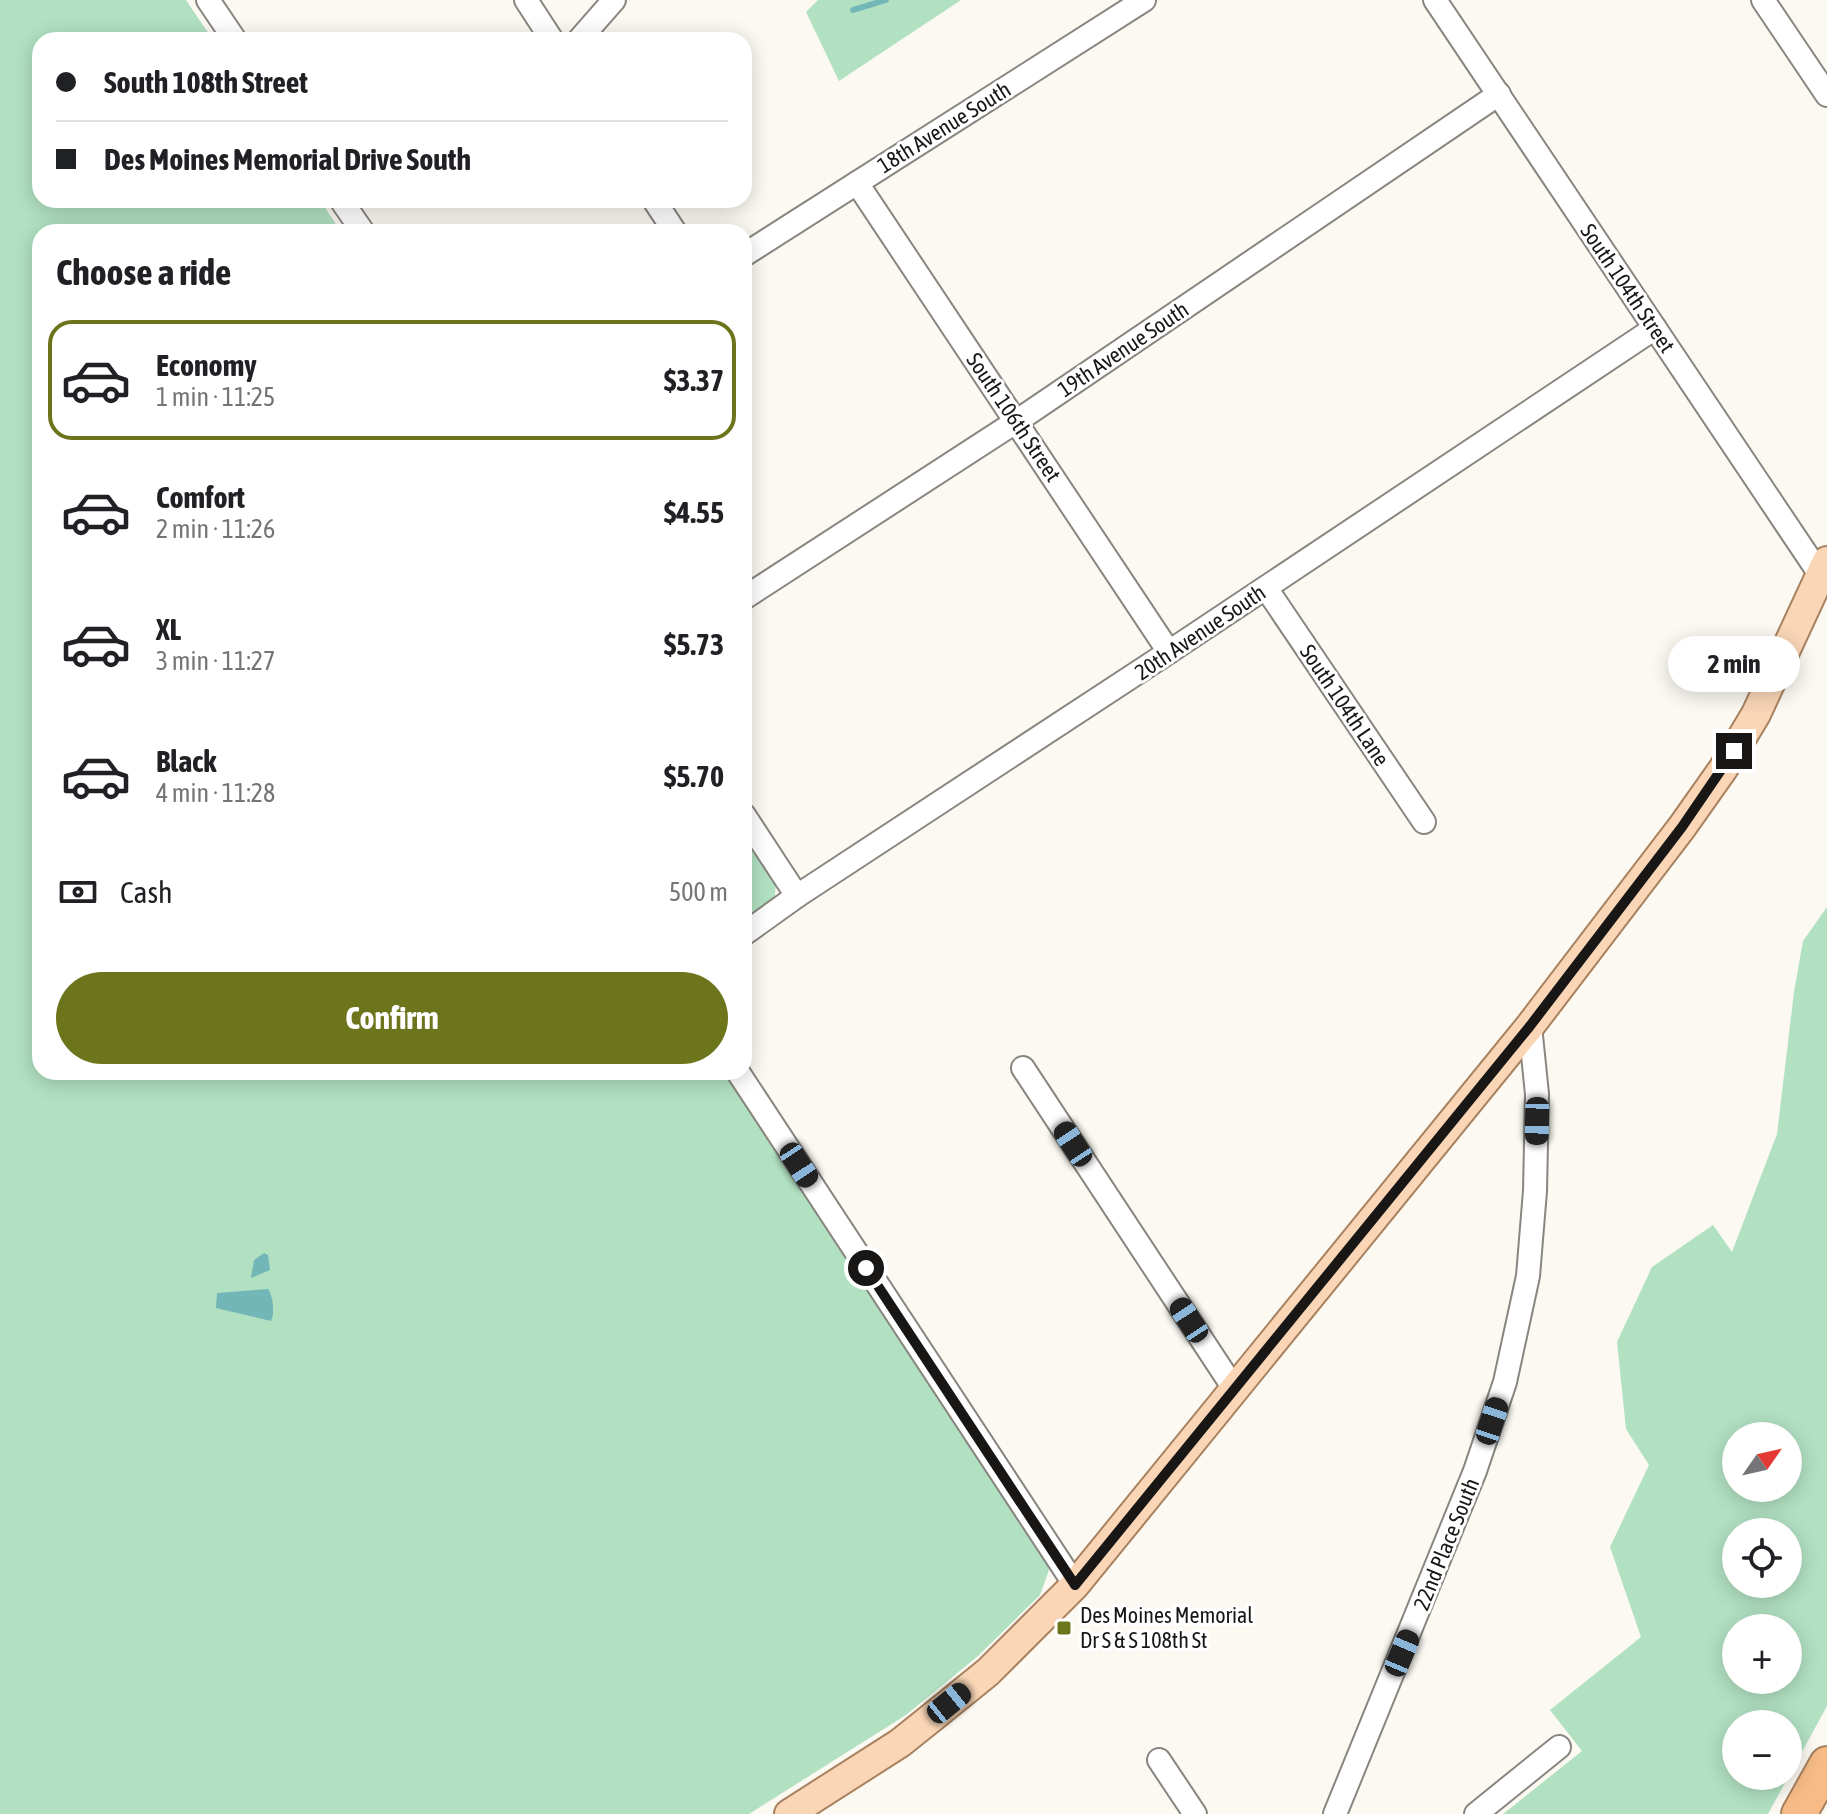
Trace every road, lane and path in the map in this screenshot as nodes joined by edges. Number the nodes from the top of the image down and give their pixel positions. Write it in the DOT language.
graph roads {
  1 [pos="208,0"];
  2 [pos="526,0"];
  3 [pos="614,0"];
  4 [pos="1144,0"];
  5 [pos="1435,0"];
  6 [pos="1763,0"];
  7 [pos="230,32"];
  8 [pos="547,32"];
  9 [pos="586,32"];
  10 [pos="1499,94"];
  11 [pos="1827,95"];
  12 [pos="857,183"];
  13 [pos="752,250"];
  14 [pos="1655,328"];
  15 [pos="1017,421"];
  16 [pos="1824,568"];
  17 [pos="1266,588"];
  18 [pos="752,593"];
  19 [pos="1169,652"];
  20 [pos="1424,822"];
  21 [pos="752,827"];
  22 [pos="797,896"];
  23 [pos="752,928"];
  24 [pos="1530,1026"];
  25 [pos="1023,1068"];
  26 [pos="743,1080"];
  27 [pos="1235,1390"];
  28 [pos="1075,1585"];
  29 [pos="1559,1747"];
  30 [pos="1159,1760"];
  31 [pos="1827,1764"];
  32 [pos="789,1814"];
  33 [pos="1195,1814"];
  34 [pos="1335,1814"];
  35 [pos="1476,1814"];
  36 [pos="1799,1814"];
  1 -- 7 [label="street"];
  2 -- 8 [label="street"];
  3 -- 9 [label="street"];
  4 -- 12 [label="street, 18th Avenue South"];
  5 -- 10 [label="street, South 104th Street"];
  6 -- 11 [label="street"];
  10 -- 14 [label="street, South 104th Street"];
  10 -- 15 [label="street, 19th Avenue South"];
  12 -- 13 [label="street, 18th Avenue South"];
  12 -- 15 [label="street, South 106th Street"];
  14 -- 16 [label="street, South 104th Street"];
  14 -- 17 [label="street, 20th Avenue South"];
  15 -- 18 [label="street, 19th Avenue South"];
  15 -- 19 [label="street, South 106th Street"];
  16 -- 24 [label="main road"];
  17 -- 19 [label="street, 20th Avenue South"];
  17 -- 20 [label="street, South 104th Lane"];
  19 -- 22 [label="street, 20th Avenue South"];
  21 -- 22 [label="street"];
  22 -- 23 [label="street, 20th Avenue South"];
  24 -- 27 [label="main road"];
  24 -- 34 [label="street, 22nd Place South"];
  25 -- 27 [label="street"];
  26 -- 28 [label="street"];
  27 -- 28 [label="main road"];
  28 -- 32 [label="main road"];
  29 -- 35 [label="street"];
  30 -- 33 [label="street"];
  31 -- 36 [label="highway"];
}
